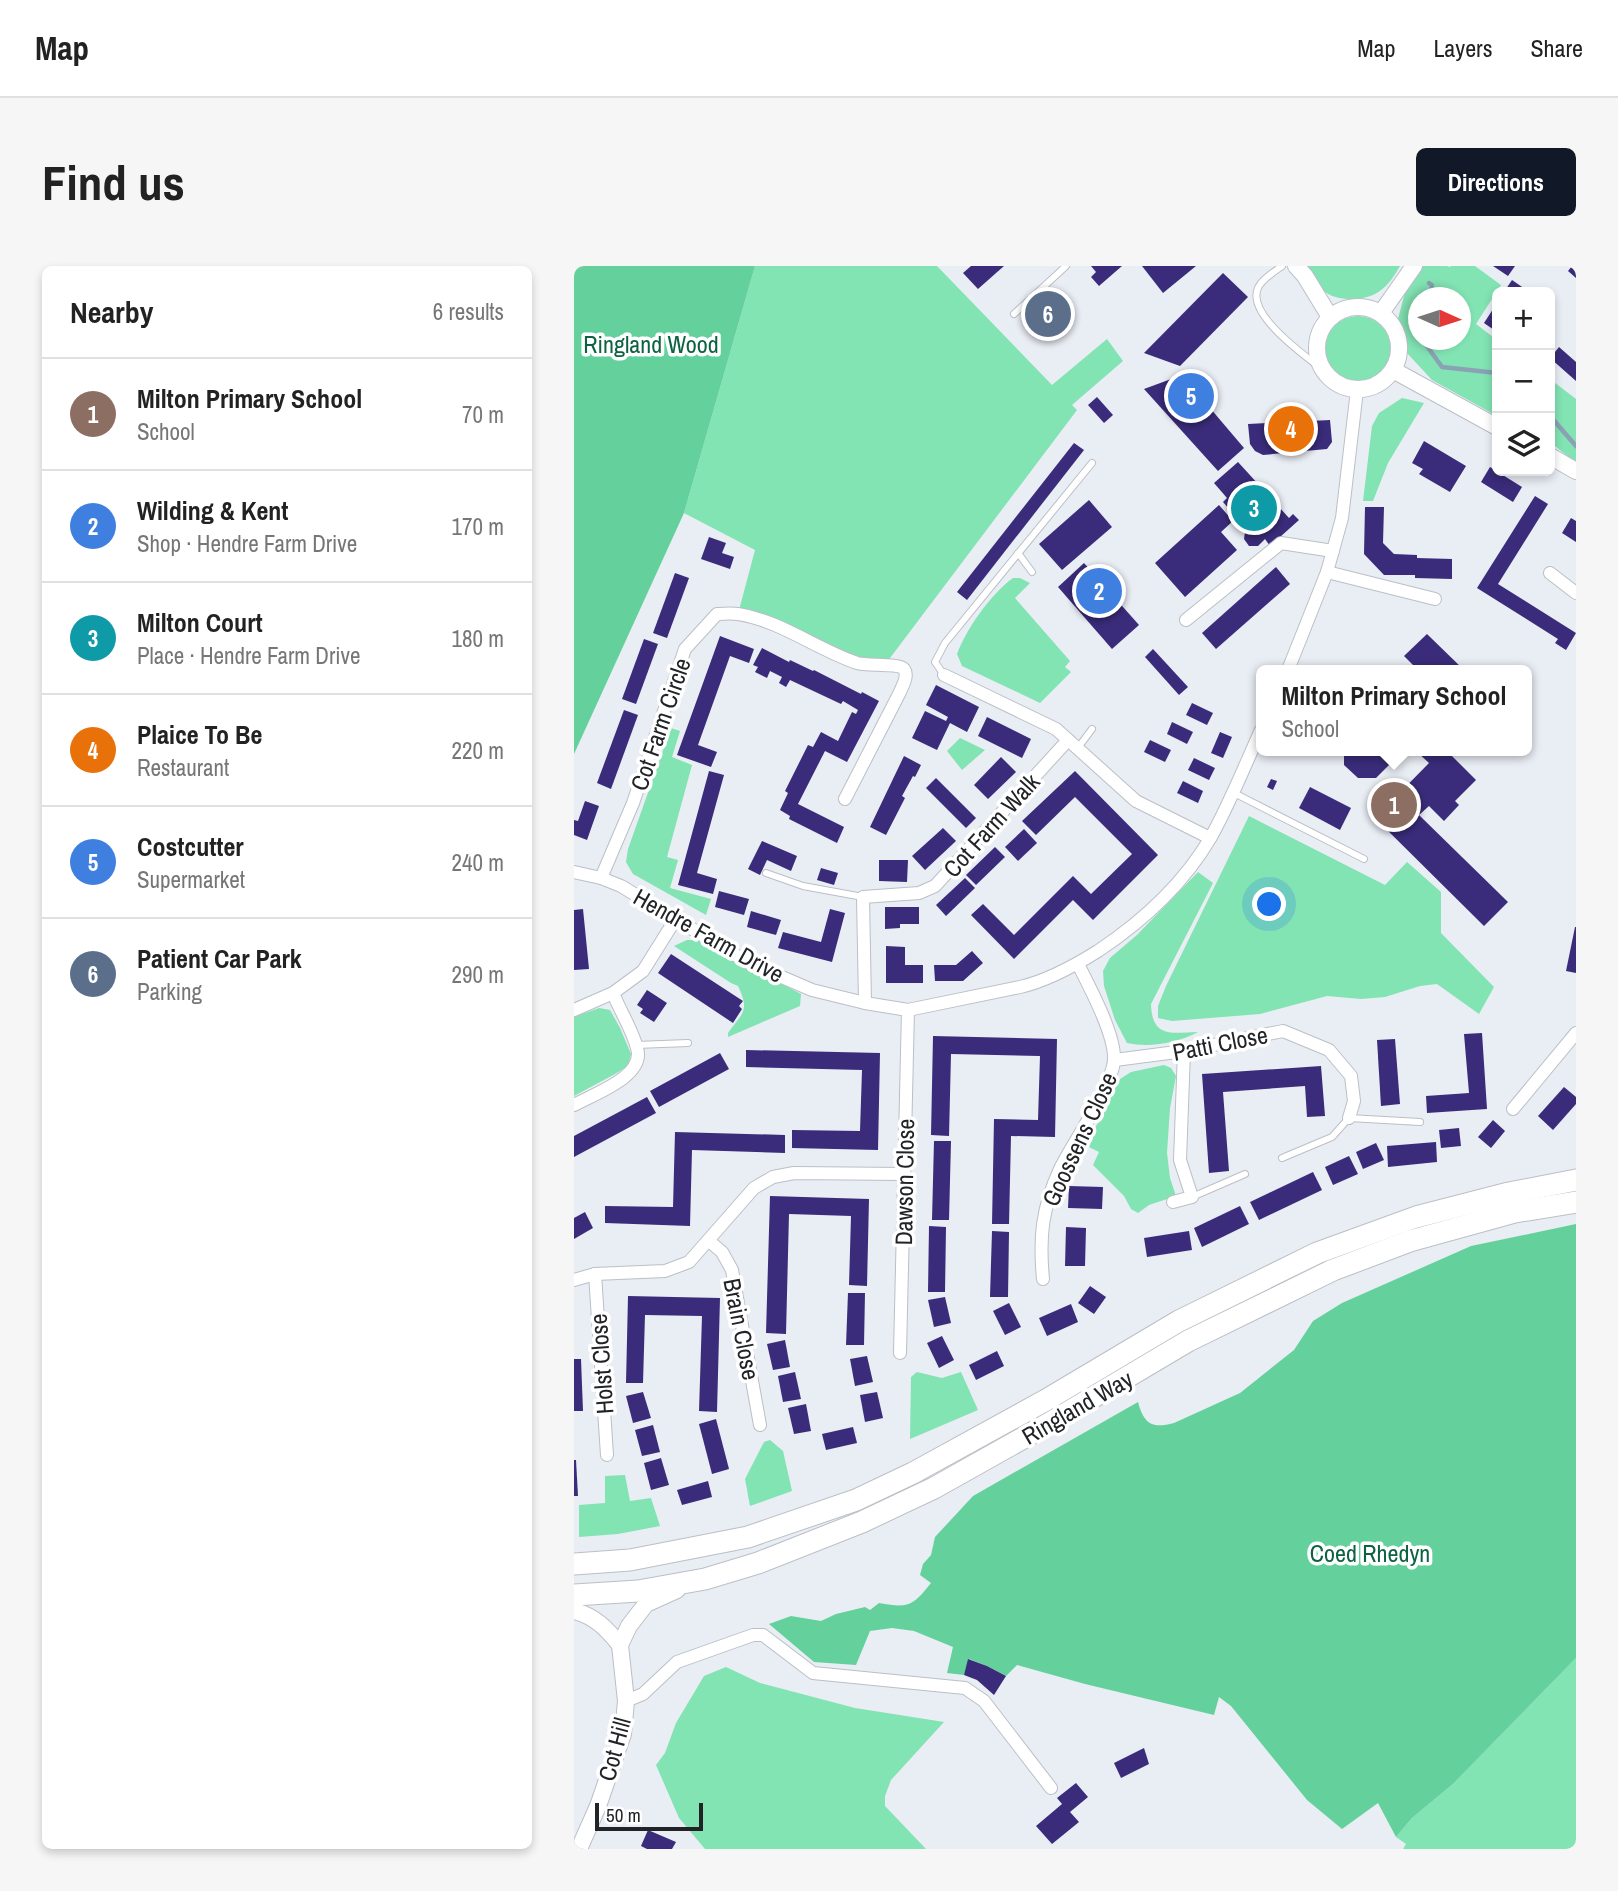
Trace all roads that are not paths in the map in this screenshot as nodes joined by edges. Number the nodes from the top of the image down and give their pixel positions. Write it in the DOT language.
graph roads {
  1 [pos="1066,266"];
  2 [pos="1282,266"];
  3 [pos="1296,266"];
  4 [pos="1414,266"];
  5 [pos="1381,313"];
  6 [pos="1014,314"];
  7 [pos="1330,317"];
  8 [pos="1322,369"];
  9 [pos="1393,370"];
  10 [pos="1357,390"];
  11 [pos="1492,424"];
  12 [pos="1555,459"];
  13 [pos="1092,463"];
  14 [pos="1576,471"];
  15 [pos="1333,551"];
  16 [pos="1018,553"];
  17 [pos="1032,572"];
  18 [pos="1327,572"];
  19 [pos="1550,573"];
  20 [pos="1576,593"];
  21 [pos="1435,599"];
  22 [pos="1186,620"];
  23 [pos="1289,665"];
  24 [pos="944,675"];
  25 [pos="1092,729"];
  26 [pos="1256,741"];
  27 [pos="1073,744"];
  28 [pos="1232,792"];
  29 [pos="845,799"];
  30 [pos="1210,838"];
  31 [pos="1364,859"];
  32 [pos="574,872"];
  33 [pos="766,873"];
  34 [pos="601,878"];
  35 [pos="863,897"];
  36 [pos="675,920"];
  37 [pos="1078,964"];
  38 [pos="612,993"];
  39 [pos="865,1003"];
  40 [pos="574,1010"];
  41 [pos="908,1010"];
  42 [pos="1576,1033"];
  43 [pos="688,1043"];
  44 [pos="636,1045"];
  45 [pos="1184,1051"];
  46 [pos="1115,1060"];
  47 [pos="574,1105"];
  48 [pos="1513,1109"];
  49 [pos="1349,1118"];
  50 [pos="1420,1122"];
  51 [pos="1282,1158"];
  52 [pos="904,1174"];
  53 [pos="1245,1174"];
  54 [pos="1576,1180"];
  55 [pos="1192,1197"];
  56 [pos="1173,1202"];
  57 [pos="1576,1202"];
  58 [pos="709,1241"];
  59 [pos="595,1274"];
  60 [pos="1043,1279"];
  61 [pos="574,1280"];
  62 [pos="900,1353"];
  63 [pos="760,1424"];
  64 [pos="607,1455"];
  65 [pos="574,1564"];
  66 [pos="705,1579"];
  67 [pos="574,1595"];
  68 [pos="574,1611"];
  69 [pos="620,1645"];
  70 [pos="626,1701"];
  71 [pos="1051,1788"];
  72 [pos="579,1849"];
  1 -- 6 [label="lane"];
  2 -- 8 [label="lane"];
  3 -- 7 [label="street"];
  4 -- 5 [label="street"];
  5 -- 7 [label="street"];
  5 -- 9 [label="street"];
  7 -- 8 [label="street"];
  8 -- 10 [label="street"];
  9 -- 10 [label="street"];
  9 -- 11 [label="street"];
  10 -- 15 [label="street"];
  12 -- 14 [label="street"];
  13 -- 16 [label="lane"];
  15 -- 18 [label="street"];
  15 -- 22 [label="street"];
  16 -- 17 [label="lane"];
  16 -- 24 [label="lane"];
  18 -- 21 [label="street"];
  18 -- 23 [label="street"];
  19 -- 20 [label="street"];
  24 -- 27 [label="street"];
  25 -- 27 [label="lane"];
  26 -- 28 [label="street, Hendre Farm Drive"];
  27 -- 30 [label="street"];
  27 -- 35 [label="street, Cot Farm Walk"];
  28 -- 30 [label="street, Hendre Farm Drive"];
  28 -- 31 [label="lane"];
  29 -- 34 [label="street, Cot Farm Circle"];
  30 -- 37 [label="street, Hendre Farm Drive"];
  32 -- 34 [label="street, Hendre Farm Drive"];
  33 -- 35 [label="lane"];
  34 -- 36 [label="street, Hendre Farm Drive"];
  35 -- 39 [label="street"];
  36 -- 38 [label="street"];
  36 -- 39 [label="street, Hendre Farm Drive"];
  37 -- 41 [label="street, Hendre Farm Drive"];
  37 -- 46 [label="street, Goossens Close"];
  38 -- 40 [label="street"];
  38 -- 44 [label="street"];
  39 -- 41 [label="street, Hendre Farm Drive"];
  41 -- 52 [label="street, Dawson Close"];
  42 -- 48 [label="street"];
  43 -- 44 [label="lane"];
  44 -- 47 [label="street"];
  45 -- 46 [label="street, Patti Close"];
  45 -- 49 [label="street, Patti Close"];
  45 -- 55 [label="street"];
  46 -- 60 [label="street, Goossens Close"];
  49 -- 50 [label="lane"];
  49 -- 51 [label="lane"];
  52 -- 58 [label="street"];
  52 -- 62 [label="street, Dawson Close"];
  53 -- 55 [label="lane"];
  54 -- 65 [label="main road, Ringland Way"];
  55 -- 56 [label="street"];
  57 -- 66 [label="main road, Ringland Way"];
  58 -- 59 [label="street"];
  58 -- 63 [label="street, Brain Close"];
  59 -- 61 [label="street"];
  59 -- 64 [label="street, Holst Close"];
  66 -- 67 [label="main road, Ringland Way"];
  66 -- 69 [label="street"];
  68 -- 69 [label="street"];
  69 -- 70 [label="street, Cot Hill"];
  70 -- 71 [label="street"];
  70 -- 72 [label="street, Cot Hill"];
}
